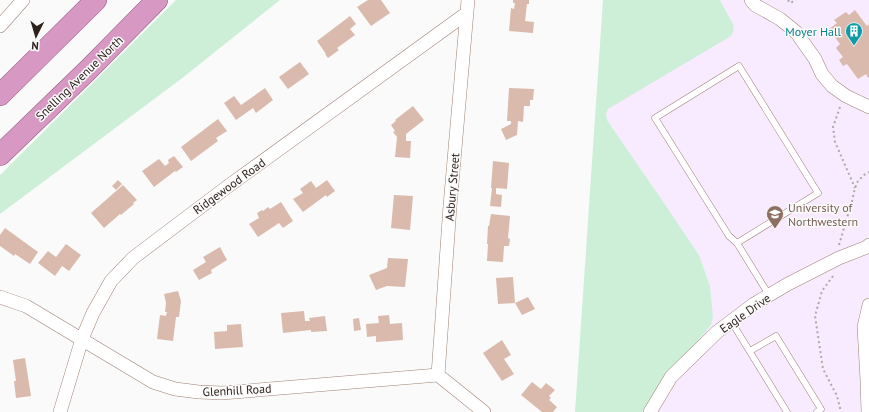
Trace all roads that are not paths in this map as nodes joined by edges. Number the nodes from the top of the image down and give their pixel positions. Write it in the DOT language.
graph roads {
  1 [pos="23,0"];
  2 [pos="96,0"];
  3 [pos="158,0"];
  4 [pos="468,0"];
  5 [pos="751,0"];
  6 [pos="467,14"];
  7 [pos="0,26"];
  8 [pos="0,95"];
  9 [pos="869,107"];
  10 [pos="0,155"];
  11 [pos="737,243"];
  12 [pos="868,247"];
  13 [pos="769,295"];
  14 [pos="0,297"];
  15 [pos="869,305"];
  16 [pos="731,321"];
  17 [pos="82,339"];
  18 [pos="750,351"];
  19 [pos="438,375"];
  20 [pos="60,412"];
  21 [pos="484,412"];
  22 [pos="650,412"];
  23 [pos="787,412"];
  24 [pos="817,412"];
  25 [pos="868,412"];
  1 -- 7 [label="street"];
  2 -- 8 [label="highway"];
  3 -- 10 [label="highway, Snelling Avenue North"];
  4 -- 6 [label="street, Asbury Street"];
  5 -- 9 [label="street"];
  6 -- 17 [label="street, Ridgewood Road"];
  6 -- 19 [label="street, Asbury Street"];
  11 -- 11 [label="lane"];
  11 -- 13 [label="lane"];
  12 -- 13 [label="street, Eagle Drive"];
  13 -- 16 [label="street, Eagle Drive"];
  14 -- 17 [label="street, Glenhill Road"];
  15 -- 25 [label="street"];
  16 -- 18 [label="lane"];
  16 -- 22 [label="street, Eagle Drive"];
  17 -- 19 [label="street, Glenhill Road"];
  17 -- 20 [label="street, Ridgewood Road"];
  18 -- 23 [label="lane"];
  18 -- 24 [label="lane"];
  19 -- 21 [label="street"];
}
